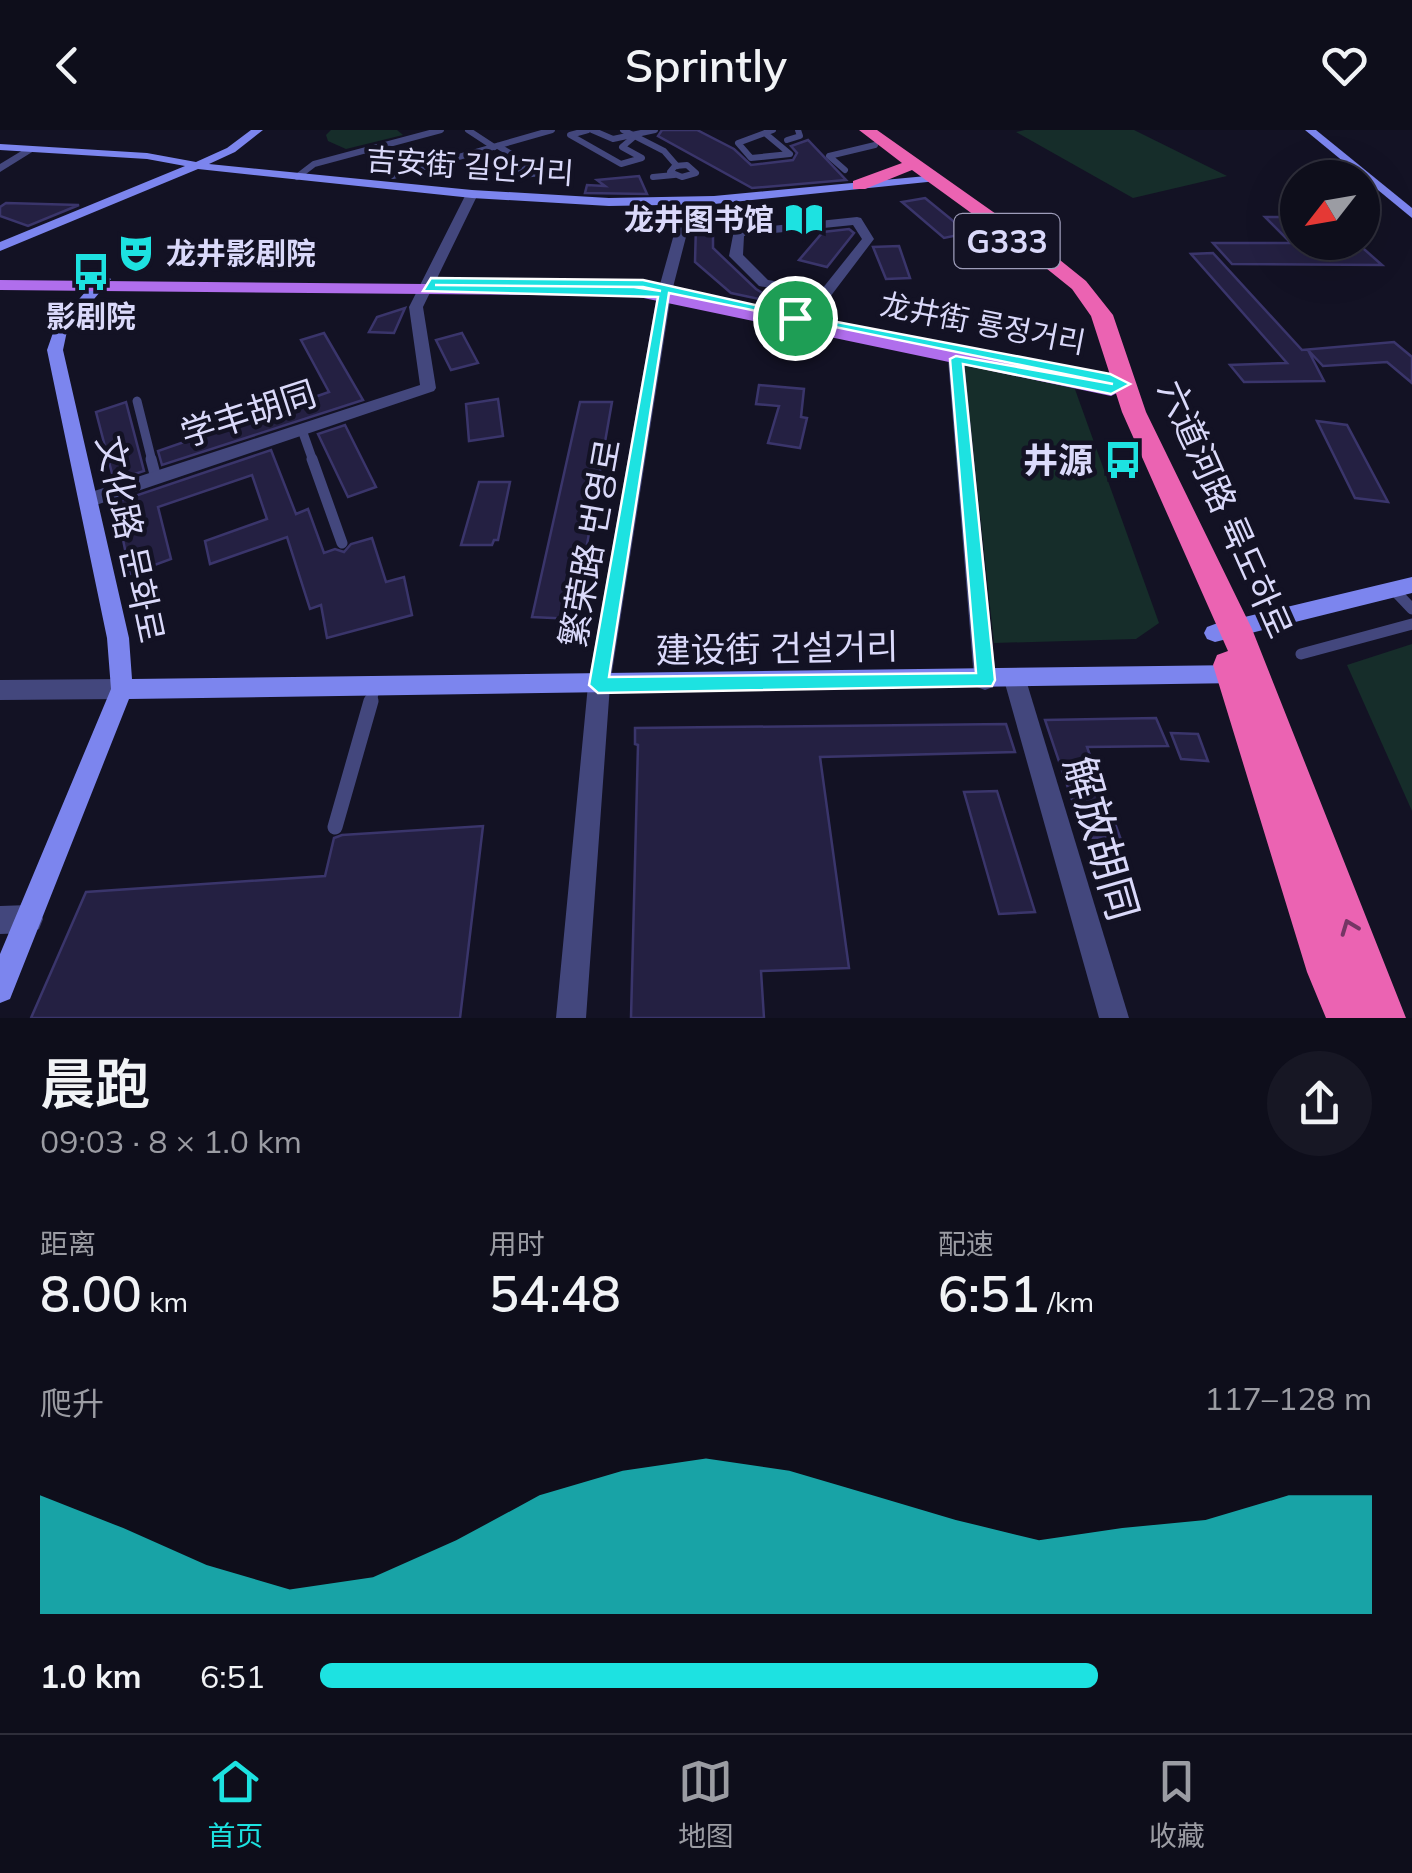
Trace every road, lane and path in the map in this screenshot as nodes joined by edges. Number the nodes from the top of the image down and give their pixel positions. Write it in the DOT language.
graph roads {
  1 [pos="258,130"];
  2 [pos="441,130"];
  3 [pos="468,130"];
  4 [pos="552,130"];
  5 [pos="590,130"];
  6 [pos="623,130"];
  7 [pos="656,130"];
  8 [pos="798,130"];
  9 [pos="854,130"];
  10 [pos="1310,130"];
  11 [pos="733,132"];
  12 [pos="770,132"];
  13 [pos="635,136"];
  14 [pos="871,138"];
  15 [pos="750,140"];
  16 [pos="787,140"];
  17 [pos="496,146"];
  18 [pos="0,148"];
  19 [pos="32,150"];
  20 [pos="198,166"];
  21 [pos="530,166"];
  22 [pos="676,166"];
  23 [pos="0,169"];
  24 [pos="846,170"];
  25 [pos="921,174"];
  26 [pos="393,176"];
  27 [pos="678,176"];
  28 [pos="297,177"];
  29 [pos="653,177"];
  30 [pos="859,185"];
  31 [pos="472,194"];
  32 [pos="690,202"];
  33 [pos="1412,214"];
  34 [pos="0,247"];
  35 [pos="0,281"];
  36 [pos="100,283"];
  37 [pos="429,285"];
  38 [pos="666,291"];
  39 [pos="824,294"];
  40 [pos="792,322"];
  41 [pos="956,359"];
  42 [pos="1115,384"];
  43 [pos="137,401"];
  44 [pos="302,430"];
  45 [pos="156,478"];
  46 [pos="88,500"];
  47 [pos="342,543"];
  48 [pos="1403,587"];
  49 [pos="1412,609"];
  50 [pos="1412,624"];
  51 [pos="1226,631"];
  52 [pos="1301,654"];
  53 [pos="1244,674"];
  54 [pos="986,680"];
  55 [pos="1015,680"];
  56 [pos="598,685"];
  57 [pos="375,687"];
  58 [pos="122,689"];
  59 [pos="0,690"];
  60 [pos="335,827"];
  61 [pos="29,918"];
  62 [pos="0,920"];
  63 [pos="0,988"];
  64 [pos="571,1018"];
  65 [pos="1114,1018"];
  66 [pos="1348,1018"];
  67 [pos="1384,1018"];
  1 -- 20 [label="street"];
  2 -- 28 [label="lane"];
  3 -- 17 [label="lane"];
  4 -- 17 [label="lane"];
  5 -- 13 [label="lane"];
  5 -- 13 [label="lane"];
  6 -- 13 [label="lane"];
  7 -- 13 [label="lane"];
  8 -- 16 [label="lane"];
  9 -- 14 [label="highway, 六道河路 륙도하로 / G333"];
  10 -- 33 [label="street"];
  11 -- 15 [label="lane"];
  12 -- 15 [label="lane"];
  12 -- 15 [label="lane"];
  13 -- 22 [label="lane"];
  14 -- 24 [label="lane"];
  14 -- 25 [label="highway, 六道河路 륙도하로 / G333"];
  14 -- 25 [label="highway, 六道河路 륙도하로 / G333"];
  17 -- 21 [label="lane"];
  17 -- 26 [label="lane"];
  18 -- 19 [label="street, 吉安街 길안거리"];
  19 -- 20 [label="street, 吉安街 길안거리"];
  19 -- 23 [label="street"];
  20 -- 28 [label="street, 吉安街 길안거리"];
  20 -- 34 [label="street"];
  22 -- 27 [label="lane"];
  22 -- 27 [label="lane"];
  25 -- 30 [label="highway"];
  25 -- 42 [label="highway, 六道河路 륙도하로 / G333"];
  27 -- 29 [label="lane"];
  27 -- 32 [label="lane"];
  28 -- 31 [label="street, 吉安街 길안거리"];
  30 -- 32 [label="street, 吉安街 길안거리"];
  31 -- 32 [label="street, 吉安街 길안거리"];
  31 -- 37 [label="street"];
  32 -- 38 [label="street, 繁荣路 번영로"];
  35 -- 36 [label="main road, 龙井街 룡정거리"];
  36 -- 37 [label="main road, 龙井街 룡정거리"];
  36 -- 46 [label="street, 文化路 문화로"];
  37 -- 38 [label="main road, 龙井街 룡정거리"];
  37 -- 44 [label="street, 学丰胡同"];
  38 -- 40 [label="main road, 龙井街 룡정거리"];
  38 -- 56 [label="street, 繁荣路 번영로"];
  39 -- 39 [label="street"];
  39 -- 40 [label="street"];
  40 -- 41 [label="main road, 龙井街 룡정거리"];
  40 -- 42 [label="main road, 龙井街 룡정거리"];
  41 -- 42 [label="main road, 龙井街 룡정거리"];
  41 -- 54 [label="street"];
  42 -- 51 [label="highway, 六道河路 륙도하로 / G333"];
  43 -- 45 [label="lane"];
  44 -- 45 [label="street, 学丰胡同"];
  44 -- 47 [label="lane"];
  45 -- 46 [label="street, 学丰胡同"];
  46 -- 58 [label="street, 文化路 문화로"];
  48 -- 49 [label="lane"];
  48 -- 51 [label="street"];
  50 -- 52 [label="lane"];
  51 -- 53 [label="highway, 六道河路 륙도하로 / G333"];
  53 -- 55 [label="street, 建设街 건설거리"];
  53 -- 66 [label="highway, 六道河路 륙도하로 / G333"];
  67 -- 53 [label="highway, 六道河路 륙도하로 / G333, one-way"];
  54 -- 55 [label="street, 建设街 건설거리"];
  54 -- 56 [label="street, 建设街 건설거리"];
  55 -- 65 [label="street, 解放胡同"];
  56 -- 57 [label="street, 建设街 건설거리"];
  56 -- 64 [label="street, 繁荣路 번영로"];
  57 -- 58 [label="street, 建设街 건설거리"];
  57 -- 60 [label="lane"];
  58 -- 59 [label="street, 建设街 건설거리"];
  58 -- 61 [label="street, 文化路 문화로"];
  61 -- 62 [label="street"];
  61 -- 63 [label="street, 文化路 문화로"];
}
